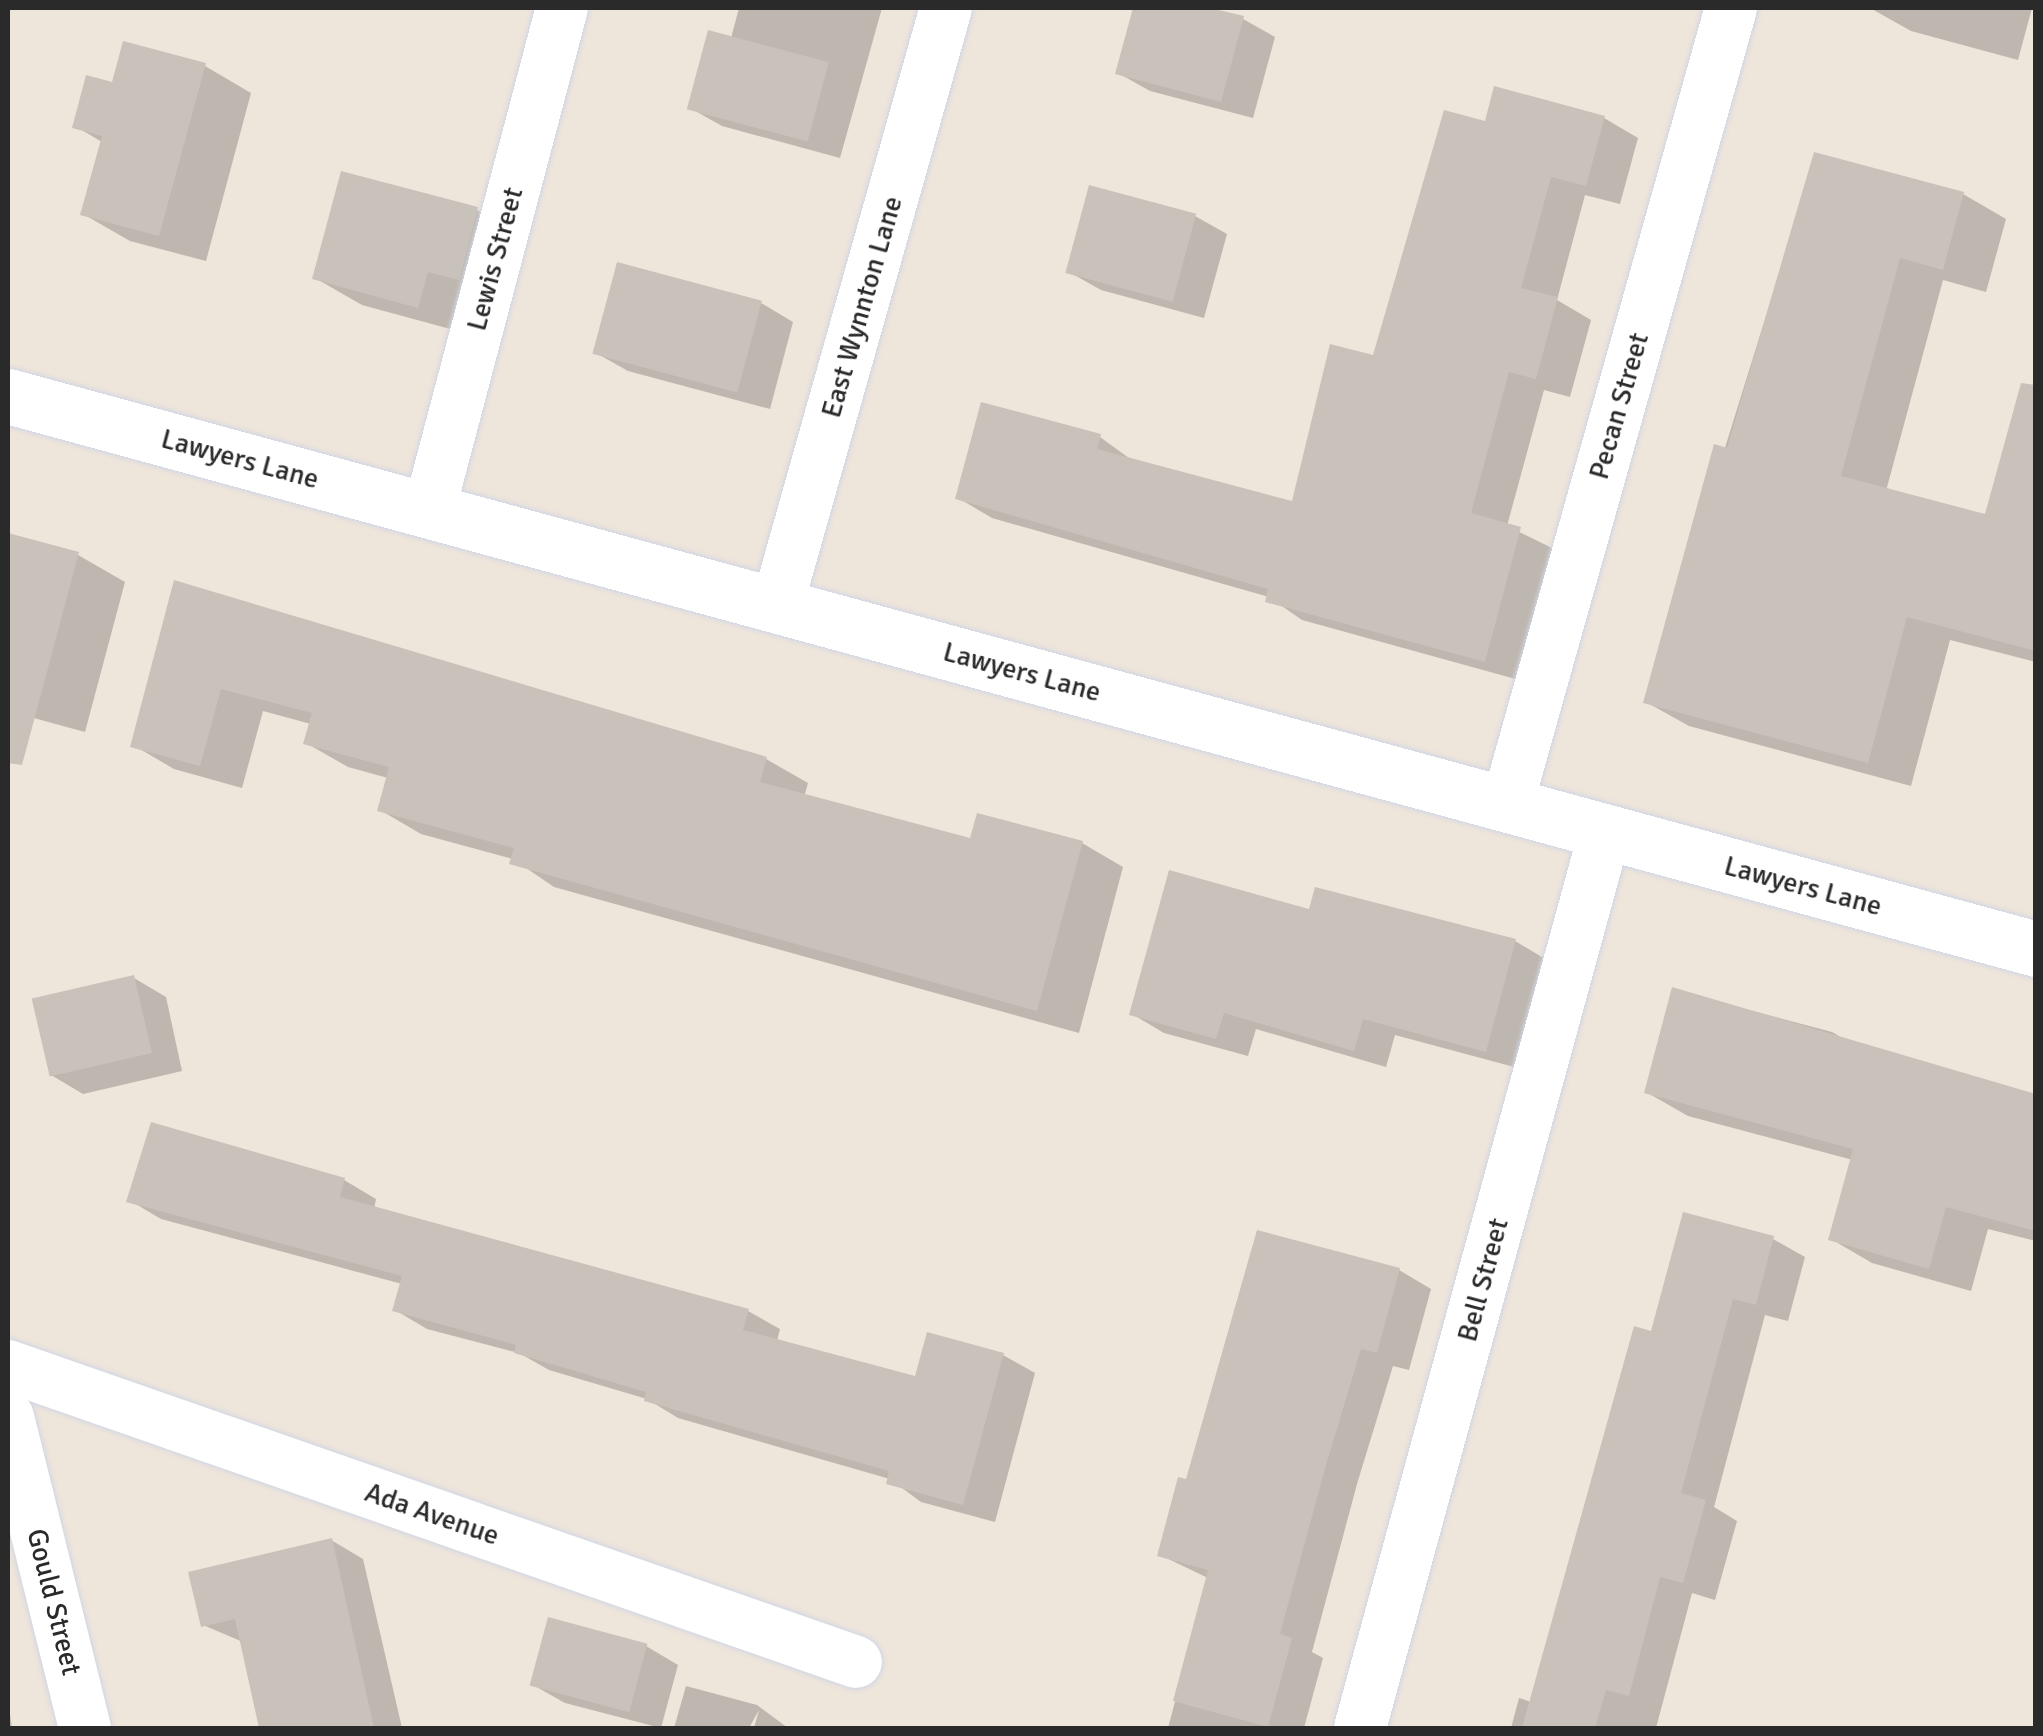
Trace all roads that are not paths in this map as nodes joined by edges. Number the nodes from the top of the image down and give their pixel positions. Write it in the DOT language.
graph roads {
  1 [pos="562,8"];
  2 [pos="946,8"];
  3 [pos="1731,8"];
  4 [pos="8,396"];
  5 [pos="429,511"];
  6 [pos="777,606"];
  7 [pos="1508,805"];
  8 [pos="1606,832"];
  9 [pos="2036,949"];
  10 [pos="8,1366"];
  11 [pos="8,1418"];
  12 [pos="856,1662"];
  13 [pos="85,1728"];
  14 [pos="1360,1728"];
  1 -- 5 [label="street, Lewis Street"];
  2 -- 6 [label="street, East Wynnton Lane"];
  3 -- 7 [label="street, Pecan Street"];
  4 -- 5 [label="street, Lawyers Lane"];
  5 -- 6 [label="street, Lawyers Lane"];
  6 -- 7 [label="street, Lawyers Lane"];
  7 -- 8 [label="street, Lawyers Lane"];
  8 -- 9 [label="street, Lawyers Lane"];
  8 -- 14 [label="street, Bell Street"];
  10 -- 12 [label="street, Ada Avenue"];
  11 -- 13 [label="street, Gould Street"];
}
